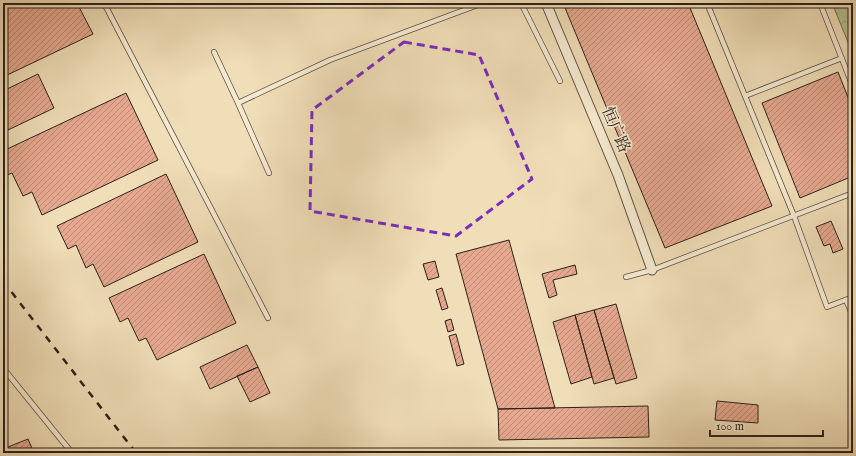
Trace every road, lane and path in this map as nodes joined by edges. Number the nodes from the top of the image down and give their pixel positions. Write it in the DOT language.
graph roads {
  1 [pos="104,3"];
  2 [pos="483,3"];
  3 [pos="522,3"];
  4 [pos="546,3"];
  5 [pos="707,3"];
  6 [pos="820,3"];
  7 [pos="214,52"];
  8 [pos="842,58"];
  9 [pos="560,81"];
  10 [pos="853,87"];
  11 [pos="745,96"];
  12 [pos="238,103"];
  13 [pos="269,174"];
  14 [pos="853,194"];
  15 [pos="794,216"];
  16 [pos="652,270"];
  17 [pos="626,277"];
  18 [pos="853,297"];
  19 [pos="846,300"];
  20 [pos="853,316"];
  21 [pos="268,318"];
  22 [pos="3,368"];
  23 [pos="72,453"];
  1 -- 21 [label="lane"];
  2 -- 12 [label="lane"];
  3 -- 9 [label="lane"];
  4 -- 16 [label="street, 恒广路"];
  5 -- 11 [label="lane"];
  6 -- 8 [label="lane"];
  7 -- 12 [label="lane"];
  8 -- 10 [label="lane"];
  8 -- 11 [label="lane"];
  11 -- 15 [label="lane"];
  12 -- 13 [label="lane"];
  14 -- 15 [label="lane"];
  15 -- 16 [label="lane"];
  15 -- 19 [label="lane"];
  16 -- 17 [label="lane"];
  18 -- 19 [label="lane"];
  19 -- 20 [label="lane"];
  22 -- 23 [label="lane"];
}
